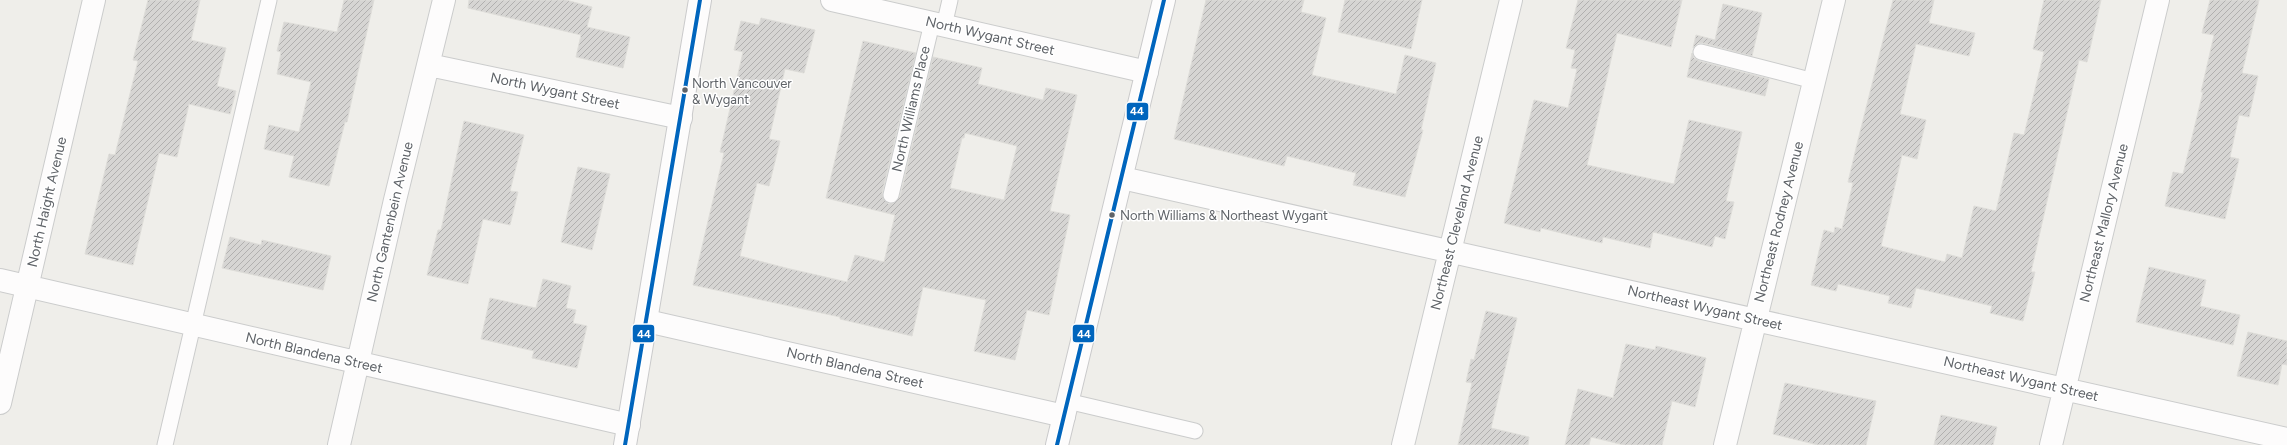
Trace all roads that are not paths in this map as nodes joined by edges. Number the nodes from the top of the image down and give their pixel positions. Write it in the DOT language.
graph roads {
  1 [pos="94,0"];
  2 [pos="269,0"];
  3 [pos="444,0"];
  4 [pos="700,0"];
  5 [pos="832,0"];
  6 [pos="950,0"];
  7 [pos="1164,0"];
  8 [pos="1511,0"];
  9 [pos="1834,0"];
  10 [pos="2158,0"];
  11 [pos="938,24"];
  12 [pos="1701,52"];
  13 [pos="429,65"];
  14 [pos="1147,72"];
  15 [pos="1814,81"];
  16 [pos="681,118"];
  17 [pos="1122,178"];
  18 [pos="891,195"];
  19 [pos="1451,251"];
  20 [pos="0,280"];
  21 [pos="27,286"];
  22 [pos="1756,319"];
  23 [pos="647,321"];
  24 [pos="193,324"];
  25 [pos="358,364"];
  26 [pos="2064,389"];
  27 [pos="0,403"];
  28 [pos="1066,409"];
  29 [pos="1195,432"];
  30 [pos="627,435"];
  31 [pos="2287,439"];
  32 [pos="165,445"];
  33 [pos="339,445"];
  34 [pos="1057,445"];
  35 [pos="1403,445"];
  36 [pos="1725,445"];
  37 [pos="2051,445"];
  1 -- 21 [label="street, North Haight Avenue"];
  2 -- 24 [label="lane"];
  3 -- 13 [label="street, North Gantenbein Avenue"];
  4 -- 16 [label="street"];
  5 -- 11 [label="street, North Wygant Street"];
  6 -- 11 [label="lane, North Williams Place"];
  7 -- 14 [label="street"];
  8 -- 19 [label="street, Northeast Cleveland Avenue"];
  9 -- 15 [label="street, Northeast Rodney Avenue"];
  10 -- 26 [label="street, Northeast Mallory Avenue"];
  11 -- 14 [label="street, North Wygant Street"];
  11 -- 18 [label="lane, North Williams Place"];
  12 -- 15 [label="lane"];
  13 -- 16 [label="street, North Wygant Street"];
  13 -- 25 [label="street, North Gantenbein Avenue"];
  14 -- 17 [label="street"];
  15 -- 22 [label="street, Northeast Rodney Avenue"];
  16 -- 23 [label="street"];
  17 -- 19 [label="street, Northeast Wygant Street"];
  17 -- 28 [label="street"];
  19 -- 22 [label="street, Northeast Wygant Street"];
  19 -- 35 [label="street, Northeast Cleveland Avenue"];
  20 -- 21 [label="street, North Blandena Street"];
  21 -- 24 [label="street, North Blandena Street"];
  21 -- 27 [label="street, North Haight Avenue"];
  22 -- 26 [label="street, Northeast Wygant Street"];
  22 -- 36 [label="street, Northeast Rodney Avenue"];
  23 -- 28 [label="street, North Blandena Street"];
  23 -- 30 [label="street"];
  24 -- 25 [label="street, North Blandena Street"];
  24 -- 32 [label="lane"];
  25 -- 30 [label="street, North Blandena Street"];
  25 -- 33 [label="street, North Gantenbein Avenue"];
  26 -- 31 [label="street, Northeast Wygant Street"];
  26 -- 37 [label="street, Northeast Mallory Avenue"];
  28 -- 29 [label="lane"];
  28 -- 34 [label="street"];
}
